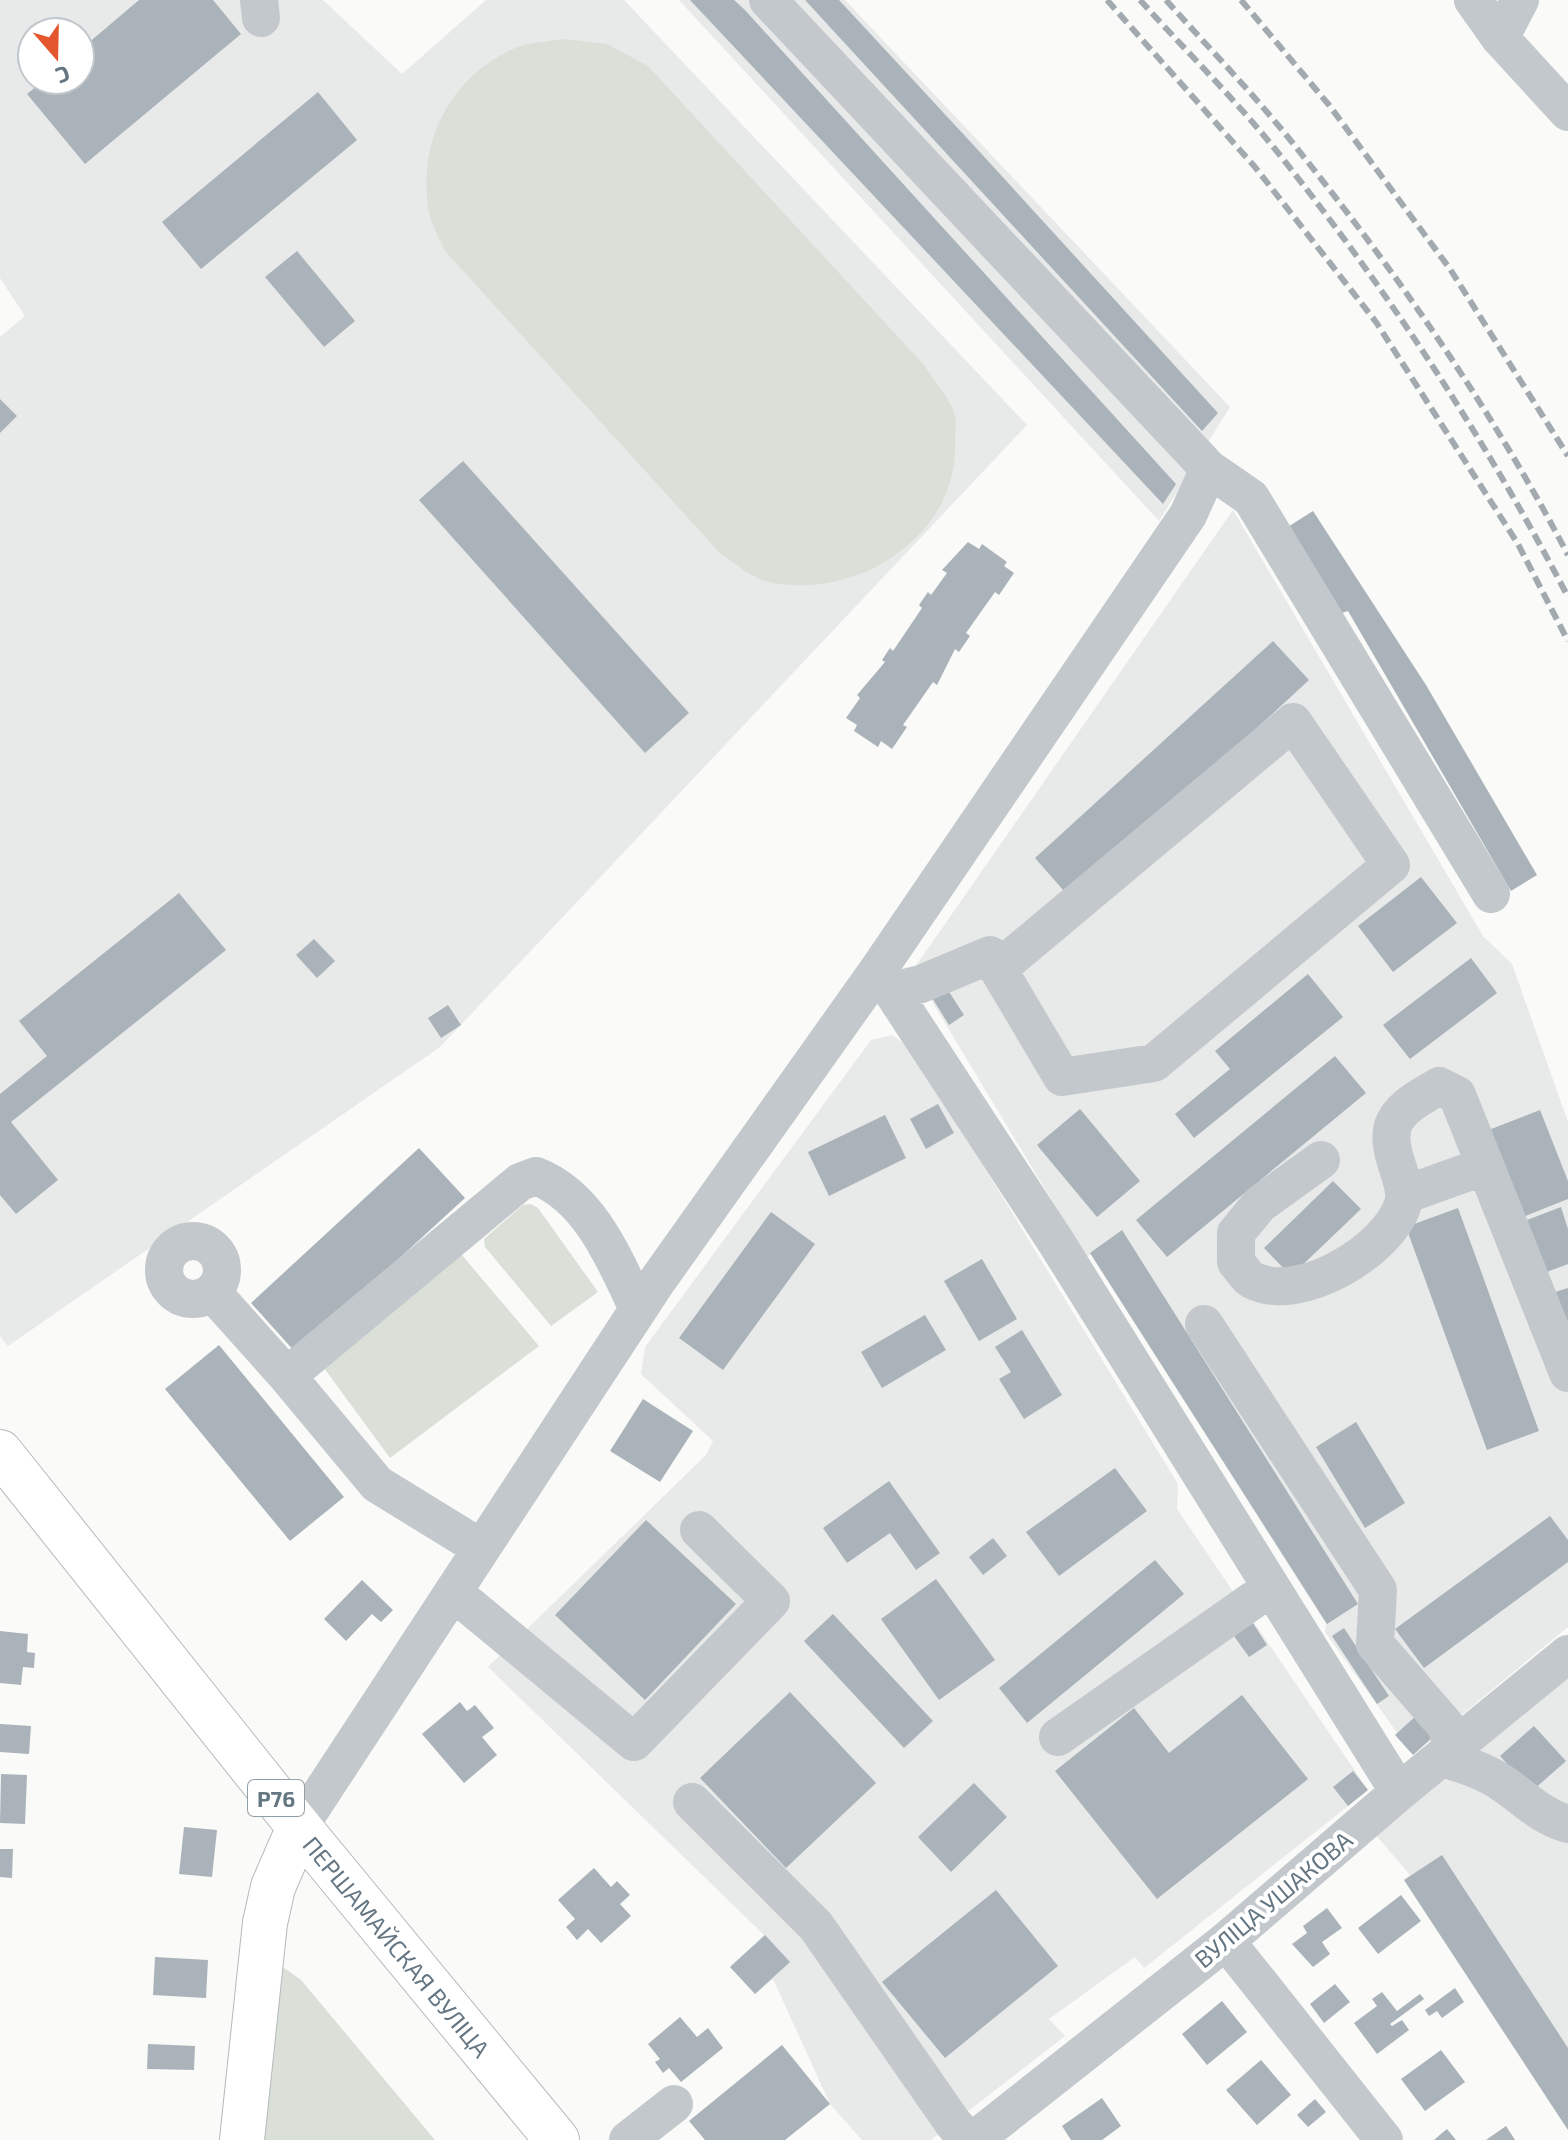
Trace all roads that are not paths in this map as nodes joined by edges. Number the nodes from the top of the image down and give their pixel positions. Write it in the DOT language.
graph roads {
  1 [pos="768,0"];
  2 [pos="1473,0"];
  3 [pos="1520,0"];
  4 [pos="1500,38"];
  5 [pos="1568,112"];
  6 [pos="1209,469"];
  7 [pos="1491,894"];
  8 [pos="998,969"];
  9 [pos="885,980"];
  10 [pos="1321,1160"];
  11 [pos="1485,1166"];
  12 [pos="1404,1195"];
  13 [pos="212,1292"];
  14 [pos="638,1309"];
  15 [pos="1204,1324"];
  16 [pos="1568,1373"];
  17 [pos="287,1376"];
  18 [pos="4,1467"];
  19 [pos="699,1530"];
  20 [pos="481,1548"];
  21 [pos="1269,1589"];
  22 [pos="453,1592"];
  23 [pos="1568,1654"];
  24 [pos="1058,1737"];
  25 [pos="1447,1754"];
  26 [pos="1399,1792"];
  27 [pos="692,1802"];
  28 [pos="1568,1824"];
  29 [pos="299,1827"];
  30 [pos="1226,1941"];
  31 [pos="674,2104"];
  32 [pos="998,2133"];
  33 [pos="242,2140"];
  34 [pos="557,2140"];
  35 [pos="628,2140"];
  36 [pos="968,2140"];
  37 [pos="1384,2140"];
  1 -- 6 [label="street"];
  2 -- 4 [label="street"];
  3 -- 4 [label="street"];
  4 -- 5 [label="street"];
  6 -- 7 [label="street"];
  6 -- 9 [label="street"];
  8 -- 8 [label="street"];
  8 -- 9 [label="street"];
  9 -- 14 [label="street"];
  9 -- 21 [label="street"];
  10 -- 12 [label="street"];
  11 -- 12 [label="street"];
  11 -- 12 [label="street"];
  11 -- 16 [label="street"];
  13 -- 17 [label="street"];
  14 -- 17 [label="street"];
  14 -- 20 [label="street"];
  15 -- 25 [label="street"];
  17 -- 20 [label="street"];
  18 -- 29 [label="main road, ПЕРШАМАЙСКАЯ ВУЛІЦА / Р76"];
  19 -- 22 [label="street"];
  20 -- 22 [label="street"];
  21 -- 24 [label="street"];
  21 -- 26 [label="street"];
  22 -- 29 [label="street"];
  23 -- 25 [label="street, ВУЛІЦА УШАКОВА"];
  25 -- 26 [label="street, ВУЛІЦА УШАКОВА"];
  25 -- 28 [label="street"];
  26 -- 30 [label="street, ВУЛІЦА УШАКОВА"];
  27 -- 36 [label="street"];
  29 -- 33 [label="main road"];
  29 -- 34 [label="main road, ПЕРШАМАЙСКАЯ ВУЛІЦА / Р76"];
  30 -- 32 [label="street, ВУЛІЦА УШАКОВА"];
  30 -- 37 [label="street"];
  31 -- 35 [label="street"];
}
